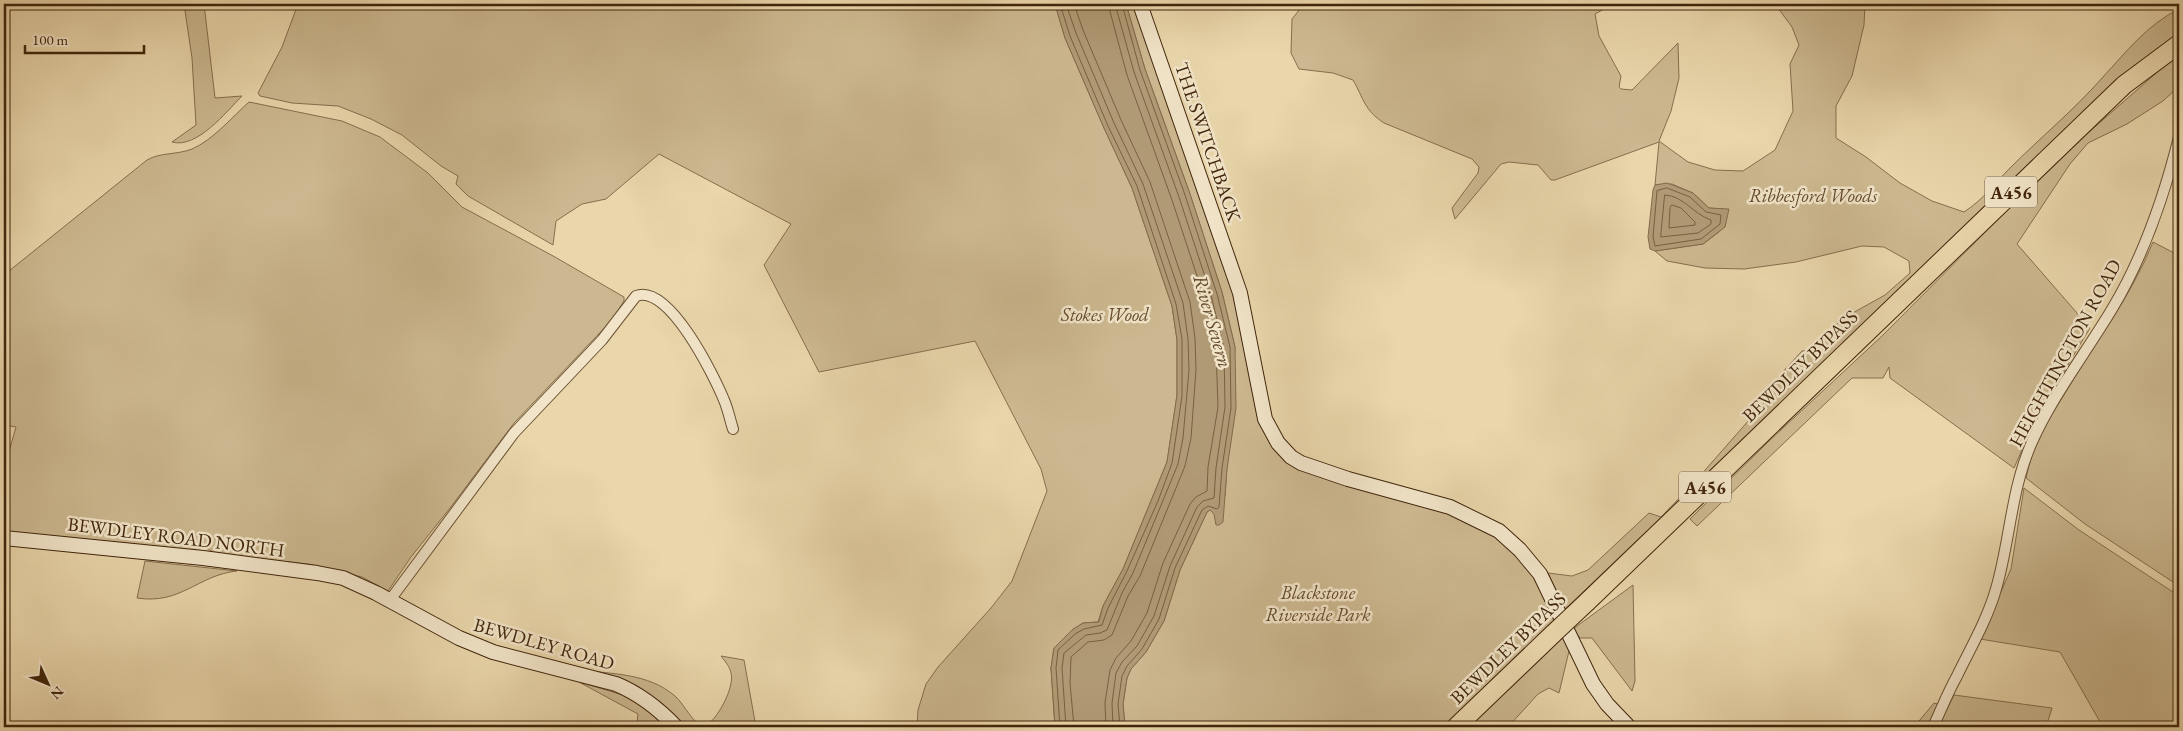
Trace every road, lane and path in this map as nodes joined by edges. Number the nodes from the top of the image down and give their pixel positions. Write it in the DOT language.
graph roads {
  1 [pos="1140,4"];
  2 [pos="2179,44"];
  3 [pos="2179,137"];
  4 [pos="733,430"];
  5 [pos="4,538"];
  6 [pos="342,578"];
  7 [pos="390,600"];
  8 [pos="676,727"];
  9 [pos="1456,727"];
  10 [pos="1629,727"];
  11 [pos="1933,727"];
  1 -- 10 [label="main road, THE SWITCHBACK"];
  2 -- 9 [label="highway, BEWDLEY BYPASS / A456, bridge"];
  3 -- 11 [label="street, HEIGHTINGTON ROAD"];
  4 -- 7 [label="street"];
  5 -- 6 [label="main road, BEWDLEY ROAD NORTH"];
  6 -- 7 [label="main road, BEWDLEY ROAD"];
  7 -- 8 [label="main road, BEWDLEY ROAD"];
}
